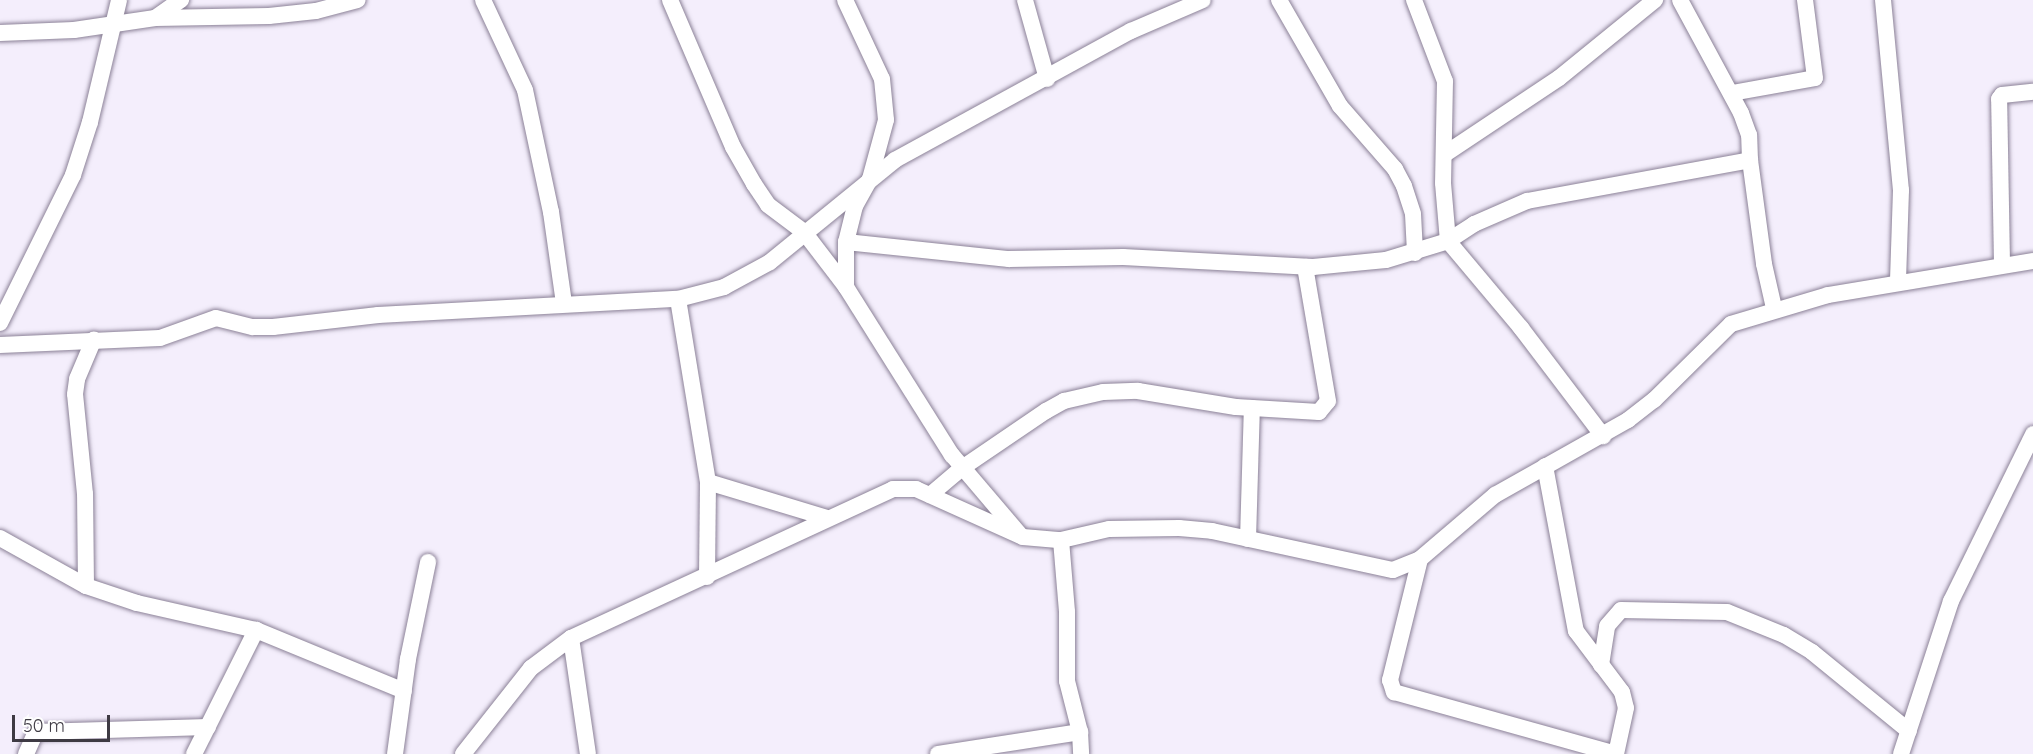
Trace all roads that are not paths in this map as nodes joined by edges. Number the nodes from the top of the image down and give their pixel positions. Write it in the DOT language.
graph roads {
  1 [pos="119,0"];
  2 [pos="182,0"];
  3 [pos="358,0"];
  4 [pos="483,0"];
  5 [pos="670,0"];
  6 [pos="1025,0"];
  7 [pos="1203,0"];
  8 [pos="1279,0"];
  9 [pos="1414,0"];
  10 [pos="1655,0"];
  11 [pos="1680,0"];
  12 [pos="1805,0"];
  13 [pos="1883,0"];
  14 [pos="848,1"];
  15 [pos="155,18"];
  16 [pos="113,22"];
  17 [pos="0,33"];
  18 [pos="1047,79"];
  19 [pos="2033,92"];
  20 [pos="1732,93"];
  21 [pos="1445,154"];
  22 [pos="1750,160"];
  23 [pos="870,179"];
  24 [pos="804,232"];
  25 [pos="1448,241"];
  26 [pos="846,242"];
  27 [pos="1415,253"];
  28 [pos="2033,261"];
  29 [pos="2002,264"];
  30 [pos="1305,267"];
  31 [pos="1898,282"];
  32 [pos="846,287"];
  33 [pos="678,299"];
  34 [pos="564,303"];
  35 [pos="1774,308"];
  36 [pos="0,323"];
  37 [pos="94,339"];
  38 [pos="0,345"];
  39 [pos="1252,408"];
  40 [pos="2033,434"];
  41 [pos="1603,435"];
  42 [pos="1545,466"];
  43 [pos="962,468"];
  44 [pos="708,482"];
  45 [pos="930,495"];
  46 [pos="827,518"];
  47 [pos="1023,537"];
  48 [pos="0,538"];
  49 [pos="1248,539"];
  50 [pos="1061,540"];
  51 [pos="1420,559"];
  52 [pos="428,562"];
  53 [pos="707,578"];
  54 [pos="86,586"];
  55 [pos="256,630"];
  56 [pos="571,639"];
  57 [pos="1601,666"];
  58 [pos="404,691"];
  59 [pos="208,727"];
  60 [pos="1910,731"];
  61 [pos="1080,732"];
  62 [pos="969,751"];
  63 [pos="26,754"];
  64 [pos="195,754"];
  65 [pos="395,754"];
  66 [pos="463,754"];
  67 [pos="588,754"];
  68 [pos="938,754"];
  69 [pos="1081,754"];
  70 [pos="1616,754"];
  71 [pos="1901,754"];
  1 -- 16 [label="street"];
  2 -- 15 [label="street"];
  3 -- 15 [label="street"];
  4 -- 34 [label="street"];
  5 -- 24 [label="street"];
  6 -- 18 [label="street"];
  7 -- 18 [label="street"];
  8 -- 27 [label="street"];
  9 -- 21 [label="street"];
  10 -- 21 [label="street"];
  11 -- 20 [label="street"];
  12 -- 20 [label="street"];
  13 -- 31 [label="street"];
  14 -- 23 [label="street"];
  15 -- 16 [label="street"];
  16 -- 17 [label="street"];
  16 -- 36 [label="street"];
  18 -- 23 [label="street"];
  19 -- 29 [label="street"];
  20 -- 22 [label="street"];
  21 -- 25 [label="street"];
  22 -- 25 [label="street"];
  22 -- 35 [label="street"];
  23 -- 24 [label="street"];
  23 -- 26 [label="street"];
  24 -- 32 [label="street"];
  24 -- 33 [label="street"];
  25 -- 27 [label="street"];
  25 -- 41 [label="street"];
  26 -- 30 [label="street"];
  26 -- 32 [label="street"];
  27 -- 30 [label="street"];
  28 -- 29 [label="street"];
  29 -- 31 [label="street"];
  30 -- 39 [label="street"];
  31 -- 35 [label="street"];
  32 -- 43 [label="street"];
  33 -- 34 [label="street"];
  33 -- 44 [label="street"];
  34 -- 37 [label="street"];
  35 -- 41 [label="street"];
  37 -- 38 [label="street"];
  37 -- 54 [label="street"];
  39 -- 43 [label="street"];
  39 -- 49 [label="street"];
  40 -- 60 [label="street"];
  41 -- 42 [label="street"];
  42 -- 51 [label="street"];
  42 -- 57 [label="street"];
  43 -- 45 [label="street"];
  43 -- 47 [label="street"];
  44 -- 46 [label="street"];
  44 -- 53 [label="street"];
  45 -- 46 [label="street"];
  45 -- 47 [label="street"];
  46 -- 53 [label="street"];
  47 -- 50 [label="street"];
  48 -- 54 [label="street"];
  49 -- 50 [label="street"];
  49 -- 51 [label="street"];
  50 -- 61 [label="street"];
  51 -- 70 [label="street"];
  52 -- 58 [label="street"];
  53 -- 56 [label="street"];
  54 -- 55 [label="street"];
  55 -- 58 [label="street"];
  55 -- 59 [label="street"];
  56 -- 66 [label="street"];
  56 -- 67 [label="street"];
  57 -- 60 [label="street"];
  57 -- 70 [label="street"];
  58 -- 65 [label="street"];
  59 -- 63 [label="street"];
  59 -- 64 [label="street"];
  60 -- 71 [label="street"];
  61 -- 62 [label="street"];
  61 -- 69 [label="street"];
  62 -- 68 [label="street"];
}
